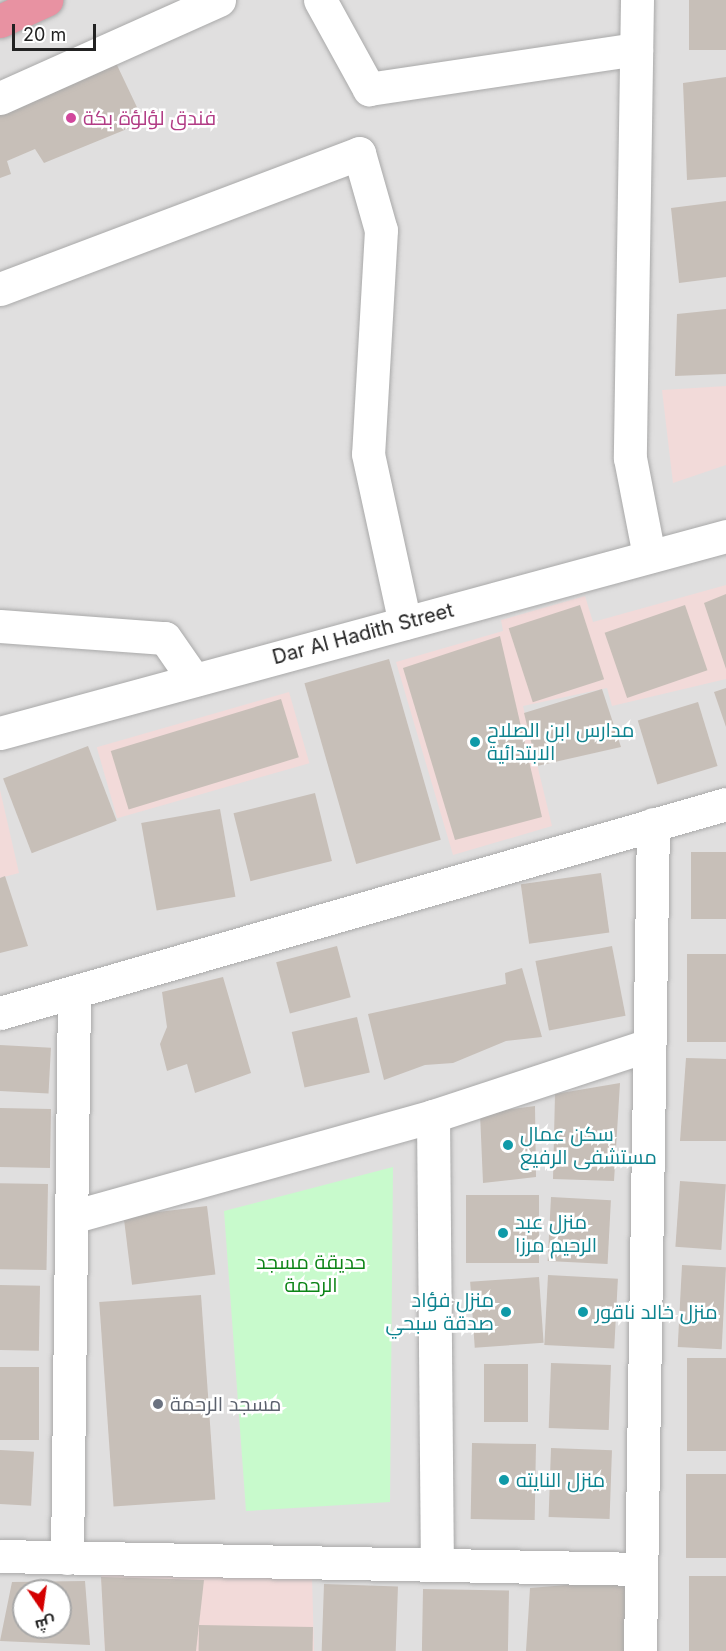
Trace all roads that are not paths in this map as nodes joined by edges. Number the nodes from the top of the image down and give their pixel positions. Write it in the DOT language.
graph roads {
  1 [pos="46,0"];
  2 [pos="219,0"];
  3 [pos="320,0"];
  4 [pos="637,0"];
  5 [pos="0,21"];
  6 [pos="636,49"];
  7 [pos="0,98"];
  8 [pos="0,289"];
  9 [pos="726,536"];
  10 [pos="650,556"];
  11 [pos="405,623"];
  12 [pos="0,626"];
  13 [pos="194,680"];
  14 [pos="0,733"];
  15 [pos="726,804"];
  16 [pos="653,824"];
  17 [pos="74,993"];
  18 [pos="0,1012"];
  19 [pos="649,1045"];
  20 [pos="433,1116"];
  21 [pos="72,1217"];
  22 [pos="0,1557"];
  23 [pos="67,1558"];
  24 [pos="437,1565"];
  25 [pos="640,1569"];
  26 [pos="640,1651"];
  1 -- 5 [label="highway"];
  2 -- 7 [label="street"];
  3 -- 6 [label="street"];
  4 -- 6 [label="street"];
  6 -- 10 [label="street"];
  8 -- 11 [label="street"];
  9 -- 10 [label="street, Dar Al Hadith Street"];
  10 -- 11 [label="street, Dar Al Hadith Street"];
  11 -- 13 [label="street, Dar Al Hadith Street"];
  12 -- 13 [label="street"];
  13 -- 14 [label="street, Dar Al Hadith Street"];
  15 -- 16 [label="street"];
  16 -- 17 [label="street"];
  16 -- 19 [label="street"];
  17 -- 18 [label="street"];
  17 -- 21 [label="street"];
  19 -- 20 [label="street"];
  19 -- 25 [label="street"];
  20 -- 21 [label="street"];
  20 -- 24 [label="street"];
  21 -- 23 [label="street"];
  22 -- 23 [label="street"];
  23 -- 24 [label="street"];
  24 -- 25 [label="street"];
  25 -- 26 [label="street"];
}
